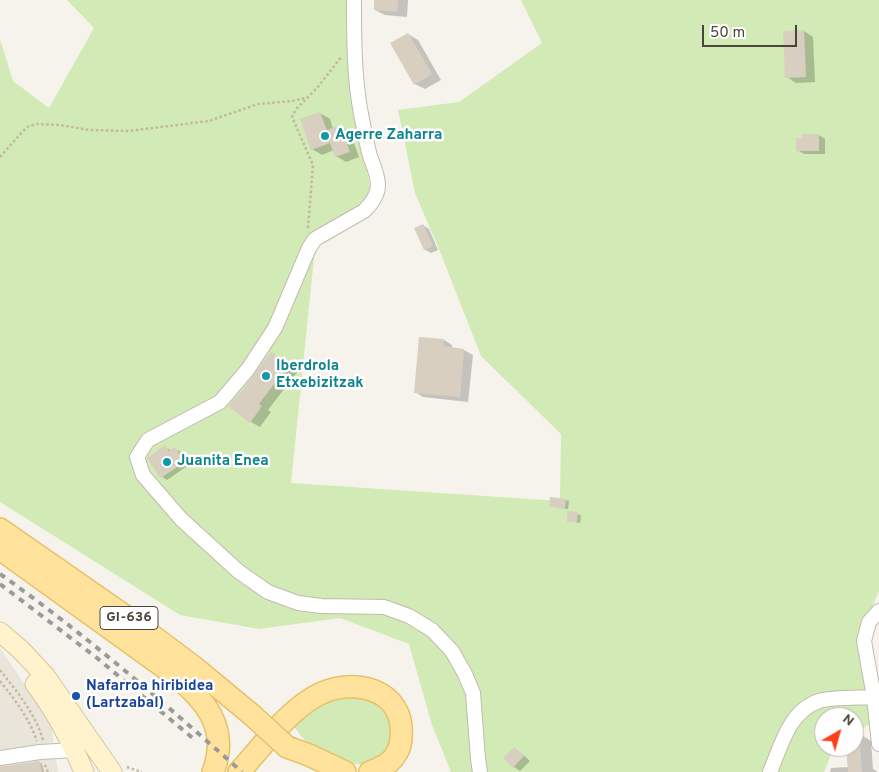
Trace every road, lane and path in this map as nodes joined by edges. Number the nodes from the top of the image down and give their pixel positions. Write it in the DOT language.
graph roads {
  1 [pos="354,0"];
  2 [pos="354,36"];
  3 [pos="308,97"];
  4 [pos="0,157"];
  5 [pos="308,231"];
  6 [pos="0,528"];
  7 [pos="0,549"];
  8 [pos="879,611"];
  9 [pos="0,632"];
  10 [pos="0,644"];
  11 [pos="0,670"];
  12 [pos="0,681"];
  13 [pos="874,697"];
  14 [pos="879,744"];
  15 [pos="287,747"];
  16 [pos="75,750"];
  17 [pos="43,752"];
  18 [pos="0,758"];
  19 [pos="48,772"];
  20 [pos="84,772"];
  21 [pos="112,772"];
  22 [pos="213,772"];
  23 [pos="239,772"];
  24 [pos="313,772"];
  25 [pos="345,772"];
  26 [pos="370,772"];
  27 [pos="480,772"];
  28 [pos="770,772"];
  1 -- 2 [label="street"];
  2 -- 3 [label="path"];
  2 -- 27 [label="street"];
  3 -- 4 [label="path"];
  3 -- 5 [label="path"];
  6 -- 15 [label="main road, GI-636, bridge"];
  7 -- 22 [label="main road"];
  8 -- 13 [label="street"];
  9 -- 21 [label="main road"];
  10 -- 16 [label="main road"];
  11 -- 17 [label="path"];
  12 -- 17 [label="path"];
  13 -- 14 [label="street"];
  13 -- 28 [label="street"];
  15 -- 24 [label="main road, GI-636"];
  15 -- 25 [label="main road"];
  16 -- 17 [label="street"];
  16 -- 20 [label="main road"];
  17 -- 18 [label="street"];
  17 -- 19 [label="path"];
  23 -- 26 [label="main road"];
}
